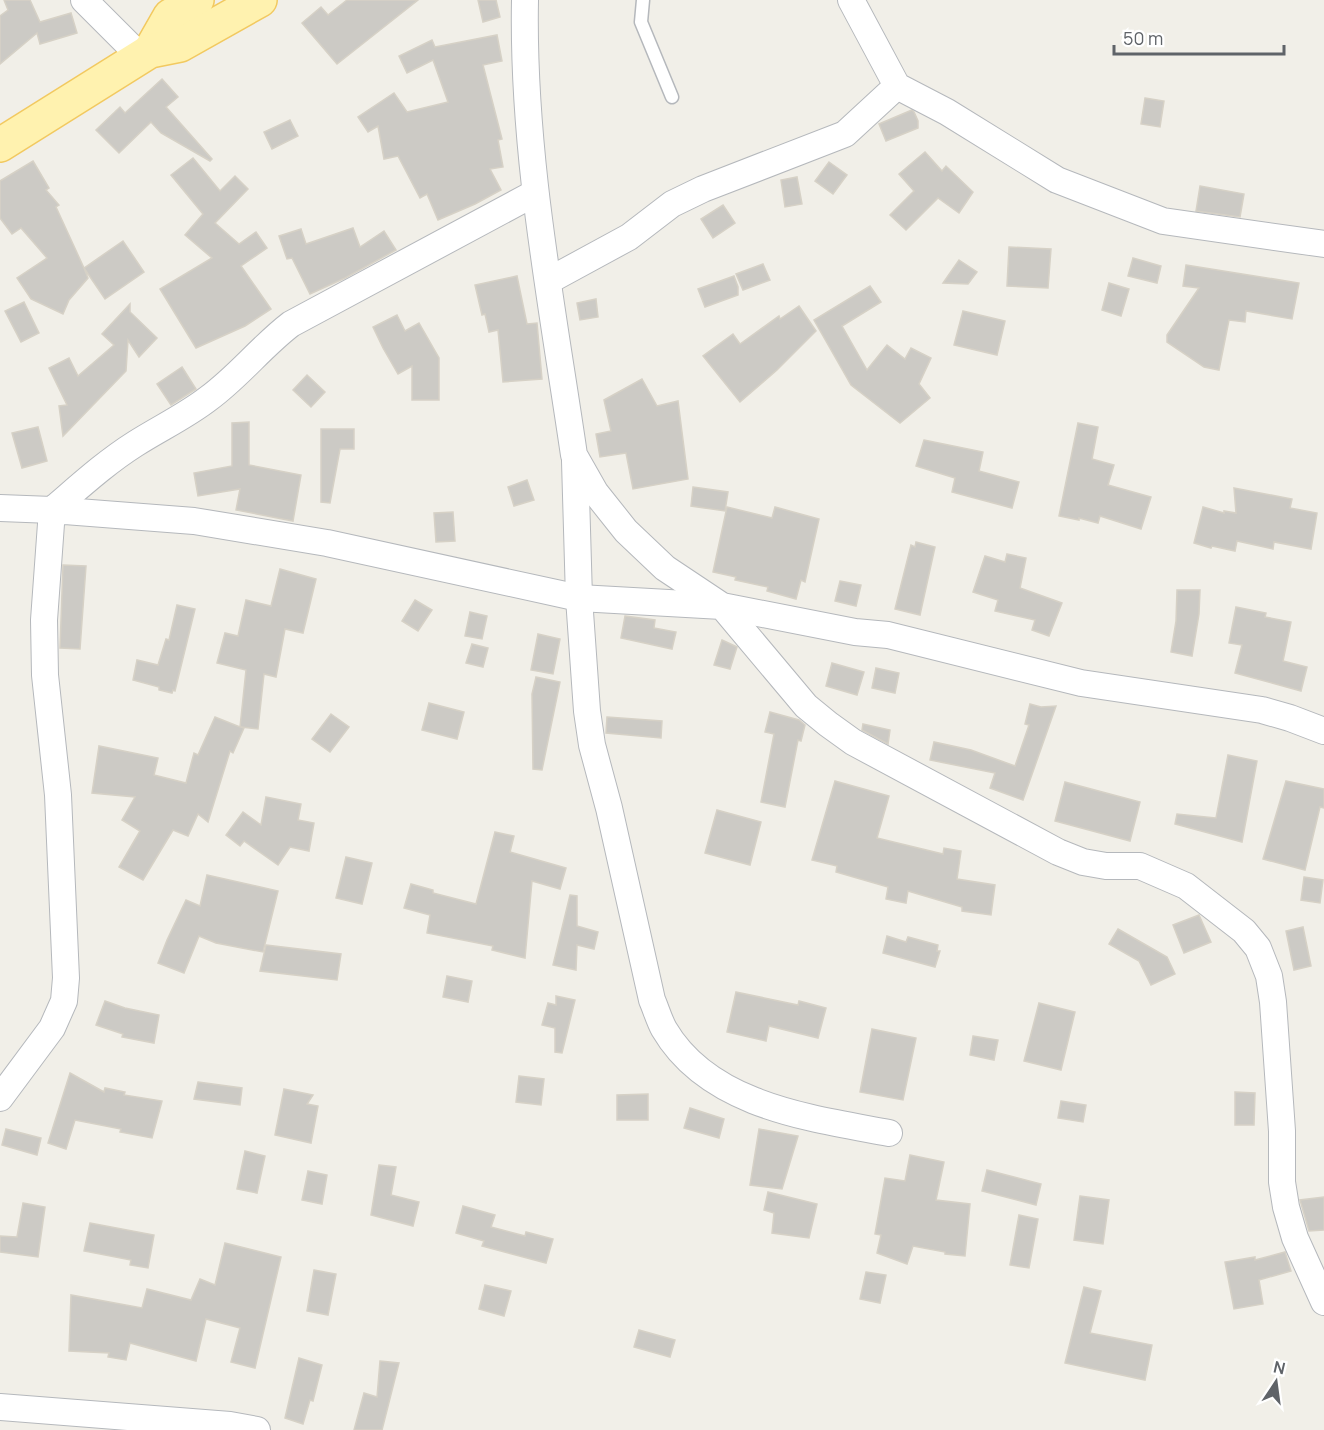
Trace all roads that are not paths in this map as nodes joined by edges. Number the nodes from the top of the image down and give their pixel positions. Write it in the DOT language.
graph roads {
  1 [pos="84,0"];
  2 [pos="197,0"];
  3 [pos="260,0"];
  4 [pos="525,0"];
  5 [pos="643,0"];
  6 [pos="851,0"];
  7 [pos="145,54"];
  8 [pos="897,87"];
  9 [pos="672,97"];
  10 [pos="0,145"];
  11 [pos="534,193"];
  12 [pos="1324,244"];
  13 [pos="548,281"];
  14 [pos="574,455"];
  15 [pos="0,508"];
  16 [pos="52,510"];
  17 [pos="579,598"];
  18 [pos="722,606"];
  19 [pos="1324,731"];
  20 [pos="0,1098"];
  21 [pos="889,1133"];
  22 [pos="1324,1302"];
  23 [pos="0,1407"];
  24 [pos="256,1430"];
  1 -- 7 [label="street"];
  2 -- 7 [label="main road"];
  3 -- 7 [label="main road"];
  4 -- 11 [label="street"];
  5 -- 9 [label="lane"];
  6 -- 8 [label="street"];
  7 -- 10 [label="main road"];
  8 -- 12 [label="street"];
  8 -- 13 [label="street"];
  11 -- 13 [label="street"];
  11 -- 16 [label="street"];
  13 -- 14 [label="street"];
  14 -- 17 [label="street"];
  14 -- 18 [label="street"];
  15 -- 16 [label="street"];
  16 -- 17 [label="street"];
  16 -- 20 [label="street"];
  17 -- 18 [label="street"];
  17 -- 21 [label="street"];
  18 -- 19 [label="street"];
  18 -- 22 [label="street"];
  23 -- 24 [label="street"];
}
